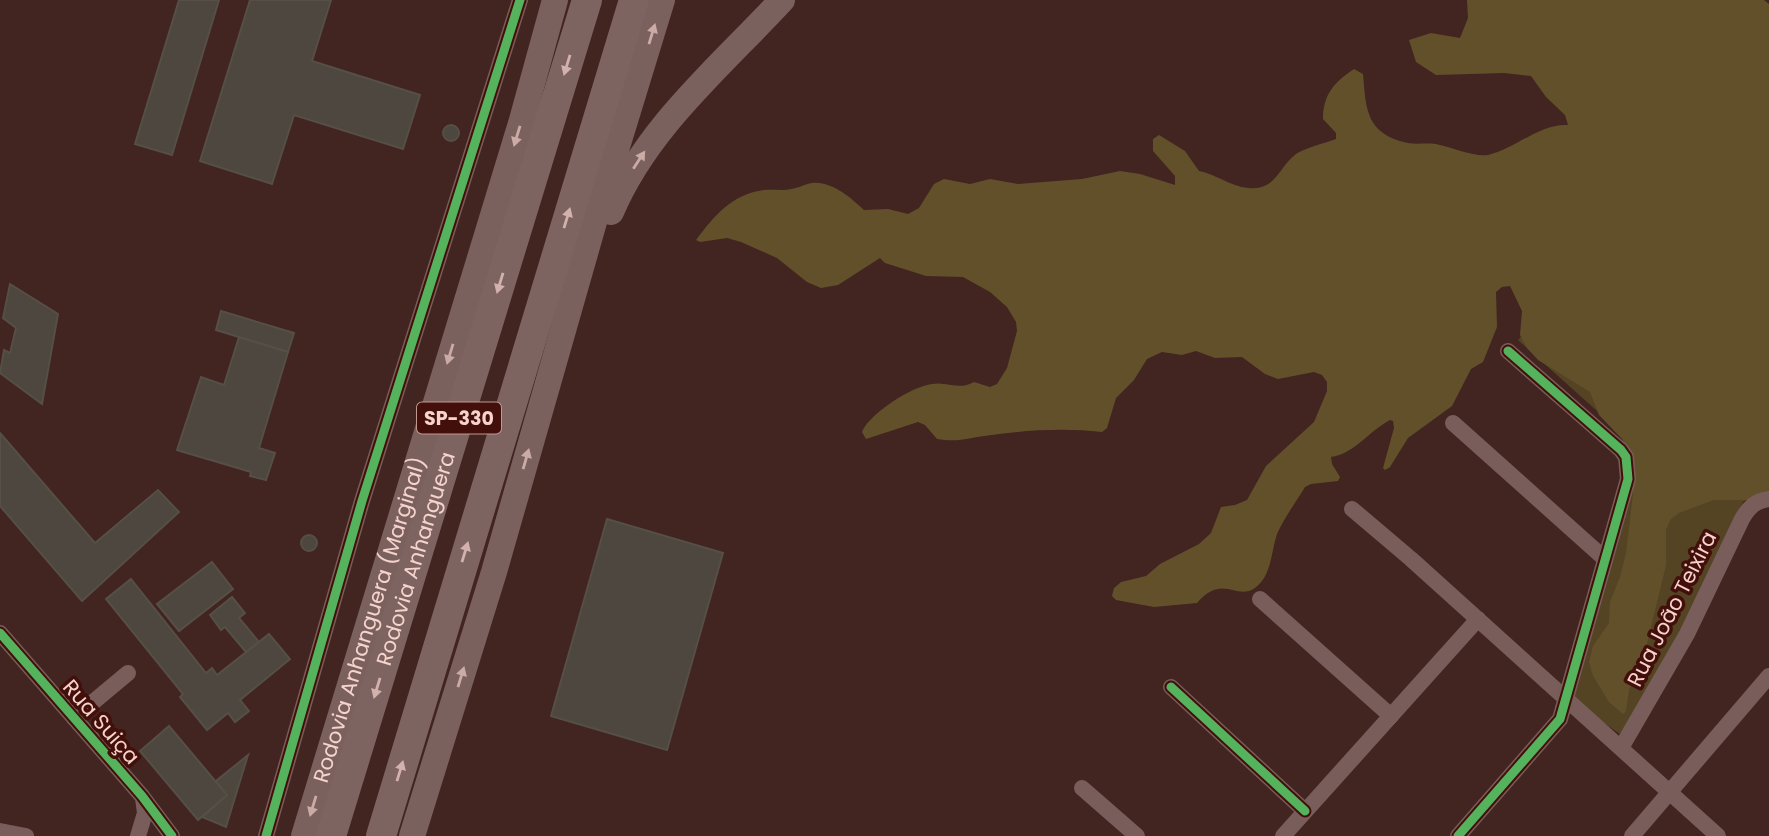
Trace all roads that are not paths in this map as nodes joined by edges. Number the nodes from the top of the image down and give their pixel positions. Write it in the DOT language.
graph roads {
  1 [pos="520,0"];
  2 [pos="555,0"];
  3 [pos="587,0"];
  4 [pos="634,0"];
  5 [pos="662,0"];
  6 [pos="782,0"];
  7 [pos="1508,351"];
  8 [pos="548,381"];
  9 [pos="1453,423"];
  10 [pos="1769,499"];
  11 [pos="1352,509"];
  12 [pos="1605,559"];
  13 [pos="1260,599"];
  14 [pos="1478,619"];
  15 [pos="0,633"];
  16 [pos="128,673"];
  17 [pos="1769,676"];
  18 [pos="1171,687"];
  19 [pos="1566,699"];
  20 [pos="1391,716"];
  21 [pos="74,718"];
  22 [pos="1621,748"];
  23 [pos="1082,788"];
  24 [pos="1669,793"];
  25 [pos="142,796"];
  26 [pos="1305,811"];
  27 [pos="0,831"];
  28 [pos="26,836"];
  29 [pos="138,836"];
  30 [pos="172,836"];
  31 [pos="266,836"];
  32 [pos="304,836"];
  33 [pos="331,836"];
  34 [pos="381,836"];
  35 [pos="412,836"];
  36 [pos="1137,836"];
  37 [pos="1283,836"];
  38 [pos="1458,836"];
  39 [pos="1632,836"];
  40 [pos="1718,836"];
  1 -- 31 [label="street"];
  2 -- 32 [label="highway, Rodovia Anhanguera (Marginal), one-way"];
  3 -- 33 [label="highway, Rodovia Anhanguera / SP-330, one-way"];
  34 -- 4 [label="highway, SP-330, one-way"];
  8 -- 5 [label="highway, one-way"];
  8 -- 6 [label="highway, one-way"];
  7 -- 12 [label="street"];
  35 -- 8 [label="highway, one-way"];
  9 -- 12 [label="street"];
  10 -- 22 [label="street, Rua João Teixira"];
  11 -- 14 [label="street"];
  12 -- 19 [label="street"];
  13 -- 20 [label="street"];
  14 -- 19 [label="street"];
  14 -- 20 [label="street"];
  15 -- 21 [label="street, Rua Suiça"];
  16 -- 21 [label="street"];
  17 -- 24 [label="street"];
  18 -- 26 [label="street"];
  19 -- 22 [label="street"];
  19 -- 38 [label="street"];
  20 -- 26 [label="street"];
  21 -- 25 [label="street, Rua Suiça"];
  22 -- 24 [label="street"];
  23 -- 36 [label="street"];
  24 -- 39 [label="street"];
  24 -- 40 [label="street"];
  25 -- 29 [label="street, Rua Suiça"];
  25 -- 30 [label="street, Rua Suiça"];
  26 -- 37 [label="street"];
  27 -- 28 [label="street"];
}
